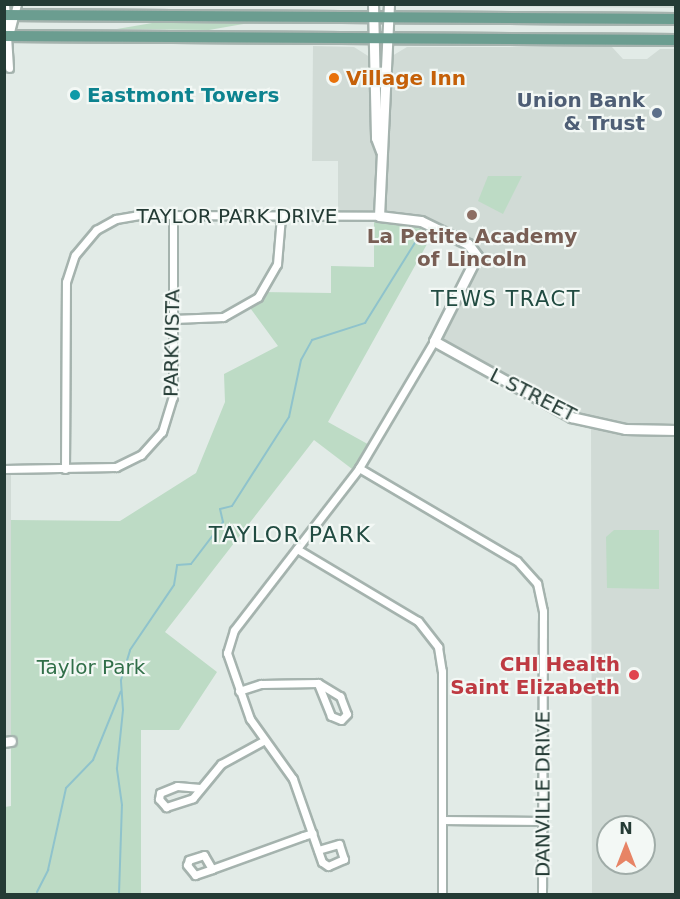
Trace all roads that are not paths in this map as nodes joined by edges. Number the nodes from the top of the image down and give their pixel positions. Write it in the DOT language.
graph roads {
  1 [pos="5,4"];
  2 [pos="373,4"];
  3 [pos="389,4"];
  4 [pos="17,10"];
  5 [pos="5,15"];
  6 [pos="374,18"];
  7 [pos="389,18"];
  8 [pos="675,19"];
  9 [pos="7,36"];
  10 [pos="375,38"];
  11 [pos="388,38"];
  12 [pos="675,40"];
  13 [pos="9,68"];
  14 [pos="381,151"];
  15 [pos="173,214"];
  16 [pos="281,216"];
  17 [pos="379,216"];
  18 [pos="173,319"];
  19 [pos="434,341"];
  20 [pos="675,430"];
  21 [pos="359,468"];
  22 [pos="4,469"];
  23 [pos="65,469"];
  24 [pos="297,549"];
  25 [pos="318,683"];
  26 [pos="239,691"];
  27 [pos="263,741"];
  28 [pos="200,788"];
  29 [pos="442,820"];
  30 [pos="543,821"];
  31 [pos="313,833"];
  32 [pos="318,850"];
  33 [pos="212,869"];
  34 [pos="441,894"];
  35 [pos="542,894"];
  1 -- 5 [label="street"];
  2 -- 6 [label="street"];
  3 -- 7 [label="street"];
  4 -- 5 [label="main road"];
  4 -- 6 [label="main road"];
  4 -- 9 [label="street"];
  5 -- 9 [label="street"];
  6 -- 7 [label="main road"];
  6 -- 10 [label="street"];
  7 -- 8 [label="main road"];
  7 -- 11 [label="street"];
  9 -- 10 [label="main road"];
  9 -- 13 [label="street"];
  10 -- 11 [label="main road"];
  10 -- 14 [label="street"];
  11 -- 12 [label="main road"];
  11 -- 14 [label="street"];
  14 -- 17 [label="street"];
  15 -- 16 [label="street, TAYLOR PARK DRIVE"];
  15 -- 18 [label="street, PARKVISTA"];
  15 -- 23 [label="street, TAYLOR PARK DRIVE"];
  16 -- 17 [label="street, TAYLOR PARK DRIVE"];
  16 -- 18 [label="street"];
  17 -- 19 [label="street, TAYLOR PARK DRIVE"];
  18 -- 23 [label="street, PARKVISTA"];
  19 -- 20 [label="street, L STREET"];
  19 -- 21 [label="street"];
  21 -- 24 [label="street"];
  21 -- 30 [label="street, DANVILLE DRIVE"];
  22 -- 23 [label="street"];
  24 -- 26 [label="street"];
  24 -- 29 [label="street"];
  25 -- 25 [label="street"];
  25 -- 26 [label="street"];
  26 -- 27 [label="street"];
  27 -- 28 [label="street"];
  27 -- 31 [label="street"];
  28 -- 28 [label="street"];
  29 -- 30 [label="street"];
  29 -- 34 [label="street"];
  30 -- 35 [label="street, DANVILLE DRIVE"];
  31 -- 32 [label="street"];
  31 -- 33 [label="street"];
}
